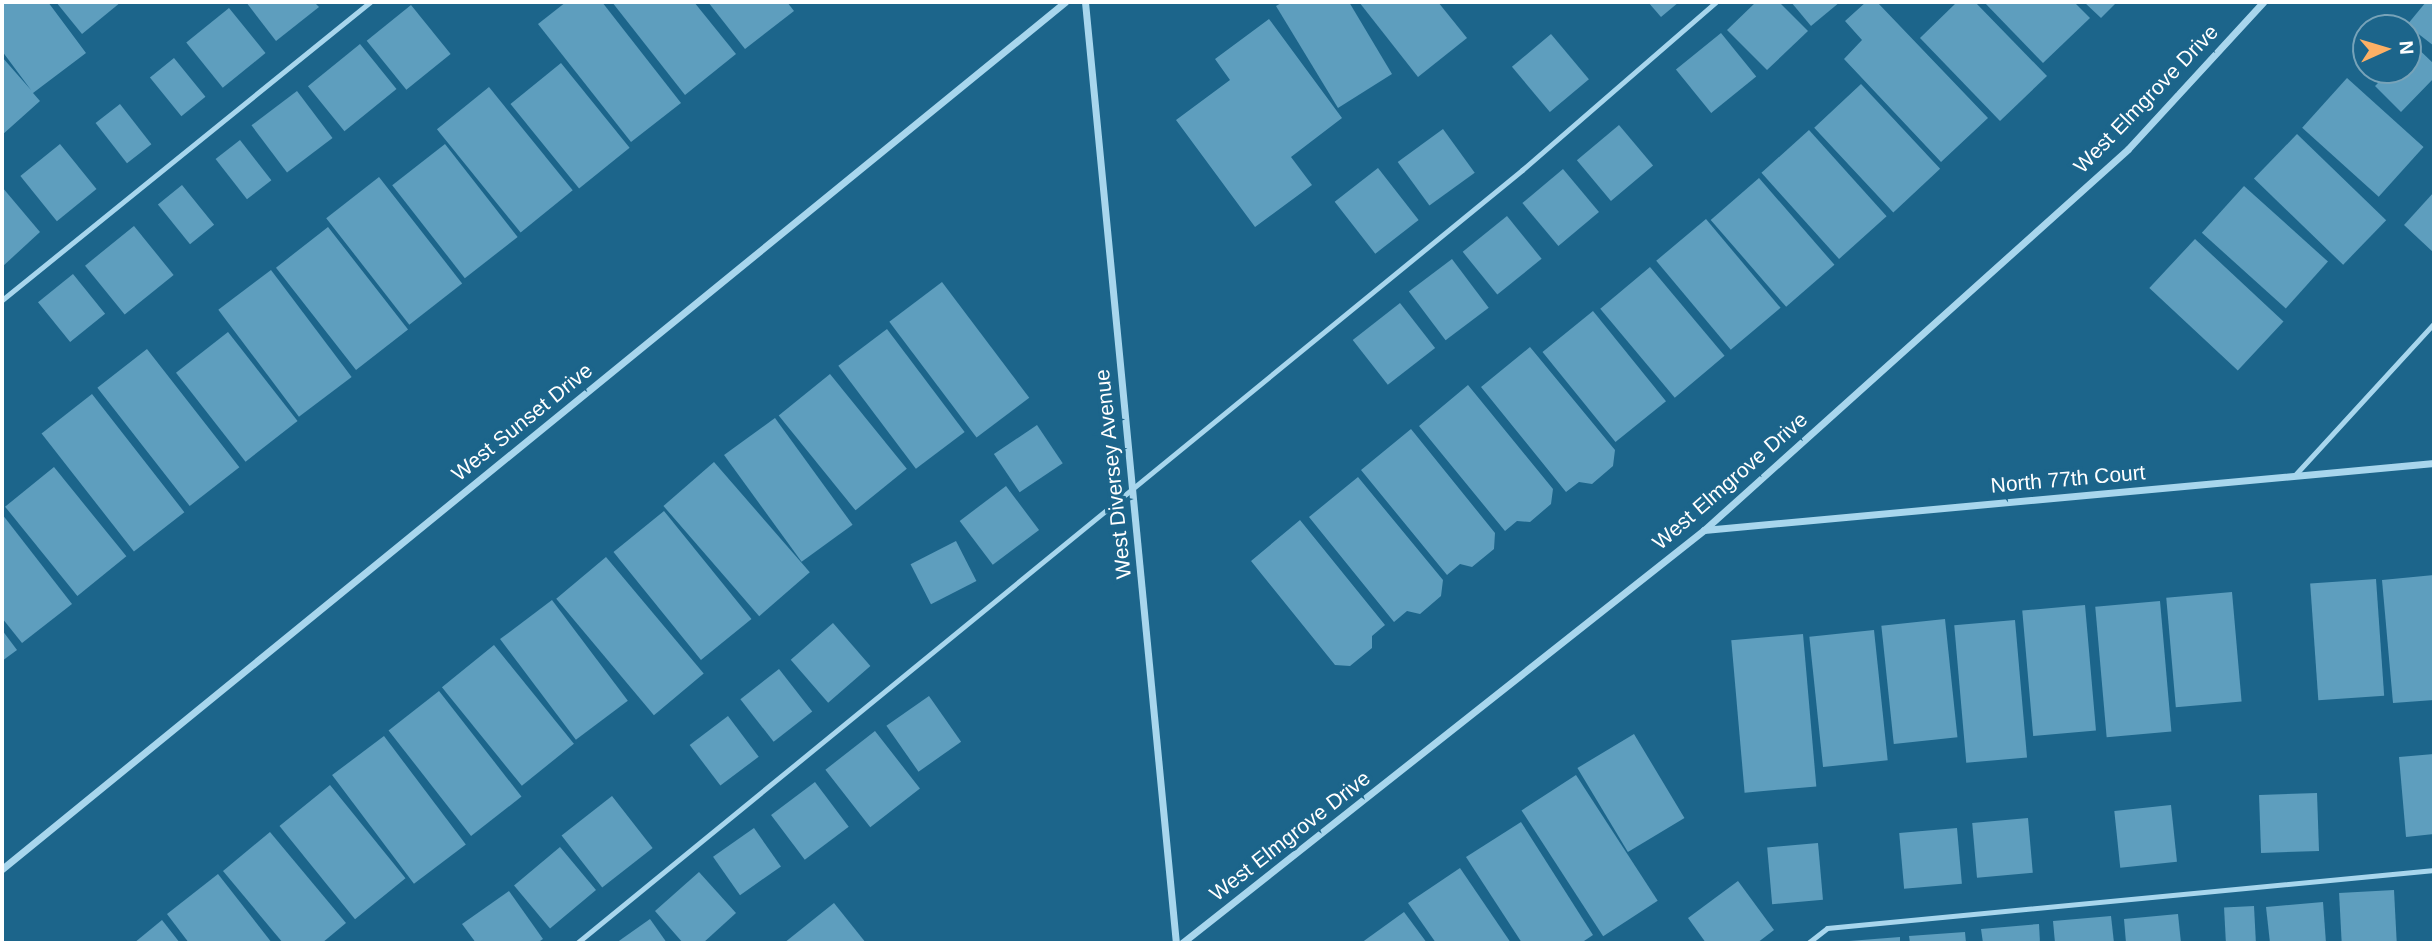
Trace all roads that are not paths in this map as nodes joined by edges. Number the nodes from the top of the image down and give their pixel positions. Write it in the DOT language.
graph roads {
  1 [pos="370,2"];
  2 [pos="1065,2"];
  3 [pos="1085,2"];
  4 [pos="1716,2"];
  5 [pos="2263,2"];
  6 [pos="2,300"];
  7 [pos="2434,323"];
  8 [pos="2434,463"];
  9 [pos="2294,476"];
  10 [pos="1132,487"];
  11 [pos="1704,530"];
  12 [pos="2,869"];
  13 [pos="2434,870"];
  14 [pos="577,943"];
  15 [pos="1176,943"];
  16 [pos="1182,943"];
  17 [pos="1808,943"];
  1 -- 6 [label="lane"];
  2 -- 12 [label="street, West Sunset Drive"];
  3 -- 10 [label="street, West Diversey Avenue"];
  4 -- 10 [label="lane"];
  5 -- 11 [label="street, West Elmgrove Drive"];
  7 -- 9 [label="lane"];
  8 -- 9 [label="street, North 77th Court"];
  9 -- 11 [label="street, North 77th Court"];
  10 -- 14 [label="lane"];
  10 -- 15 [label="street, West Diversey Avenue"];
  11 -- 16 [label="street, West Elmgrove Drive"];
  13 -- 17 [label="lane"];
}
